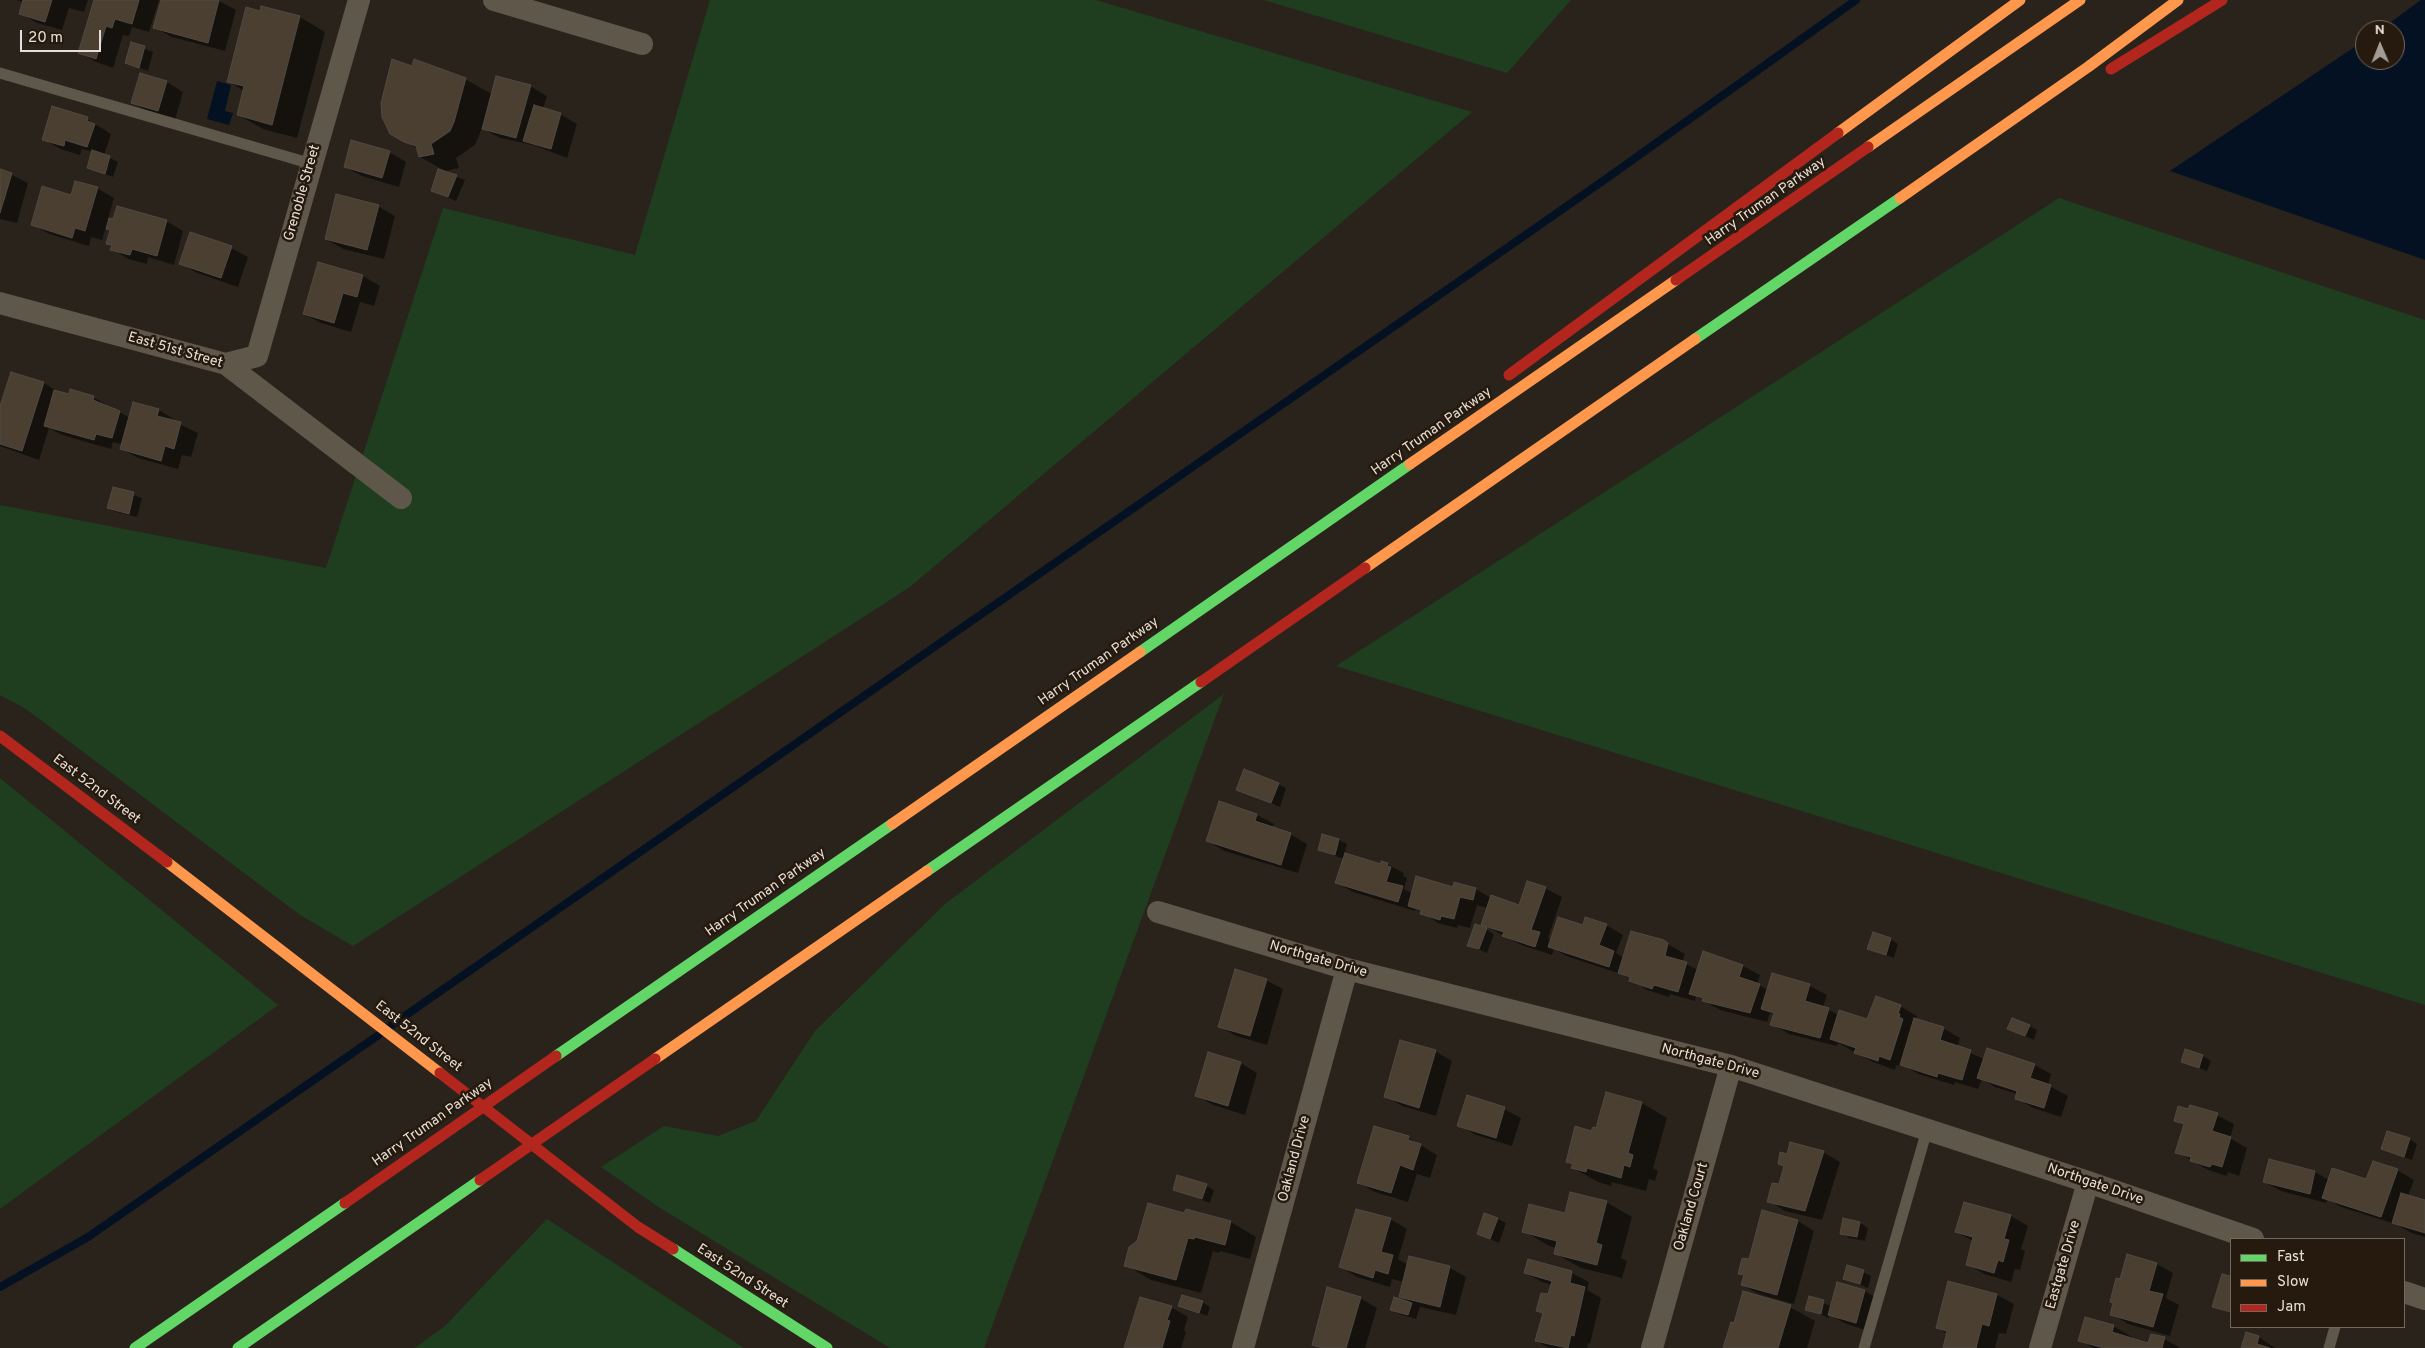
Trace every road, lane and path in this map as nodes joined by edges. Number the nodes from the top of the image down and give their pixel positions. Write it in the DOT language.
graph roads {
  1 [pos="358,0"];
  2 [pos="494,0"];
  3 [pos="2020,0"];
  4 [pos="2080,0"];
  5 [pos="2178,0"];
  6 [pos="2222,0"];
  7 [pos="642,44"];
  8 [pos="0,73"];
  9 [pos="2103,74"];
  10 [pos="2069,94"];
  11 [pos="312,164"];
  12 [pos="1917,186"];
  13 [pos="0,303"];
  14 [pos="226,364"];
  15 [pos="1501,381"];
  16 [pos="1381,470"];
  17 [pos="400,498"];
  18 [pos="1029,729"];
  19 [pos="0,736"];
  20 [pos="1158,912"];
  21 [pos="1347,969"];
  22 [pos="1731,1066"];
  23 [pos="1927,1130"];
  24 [pos="2088,1182"];
  25 [pos="2250,1238"];
  26 [pos="2405,1292"];
  27 [pos="2425,1299"];
  28 [pos="2335,1328"];
  29 [pos="135,1348"];
  30 [pos="238,1348"];
  31 [pos="826,1348"];
  32 [pos="1243,1348"];
  33 [pos="1652,1348"];
  34 [pos="1864,1348"];
  35 [pos="2040,1348"];
  36 [pos="2329,1348"];
  1 -- 11 [label="street, Grenoble Street"];
  2 -- 7 [label="street"];
  3 -- 15 [label="main road"];
  4 -- 18 [label="main road, Harry Truman Parkway"];
  5 -- 12 [label="main road"];
  6 -- 9 [label="main road"];
  8 -- 11 [label="lane"];
  10 -- 12 [label="main road"];
  11 -- 14 [label="street, Grenoble Street"];
  12 -- 30 [label="main road"];
  13 -- 14 [label="street, East 51st Street"];
  14 -- 17 [label="street, East 51st Street"];
  16 -- 18 [label="main road"];
  18 -- 29 [label="main road, Harry Truman Parkway"];
  19 -- 31 [label="main road, East 52nd Street"];
  20 -- 21 [label="street, Northgate Drive"];
  21 -- 22 [label="street, Northgate Drive"];
  21 -- 32 [label="street, Oakland Drive"];
  22 -- 23 [label="street, Northgate Drive"];
  22 -- 33 [label="street, Oakland Court"];
  23 -- 24 [label="street, Northgate Drive"];
  23 -- 34 [label="lane"];
  24 -- 25 [label="street, Northgate Drive"];
  24 -- 35 [label="street, Eastgate Drive"];
  26 -- 27 [label="street"];
  28 -- 36 [label="lane"];
}
